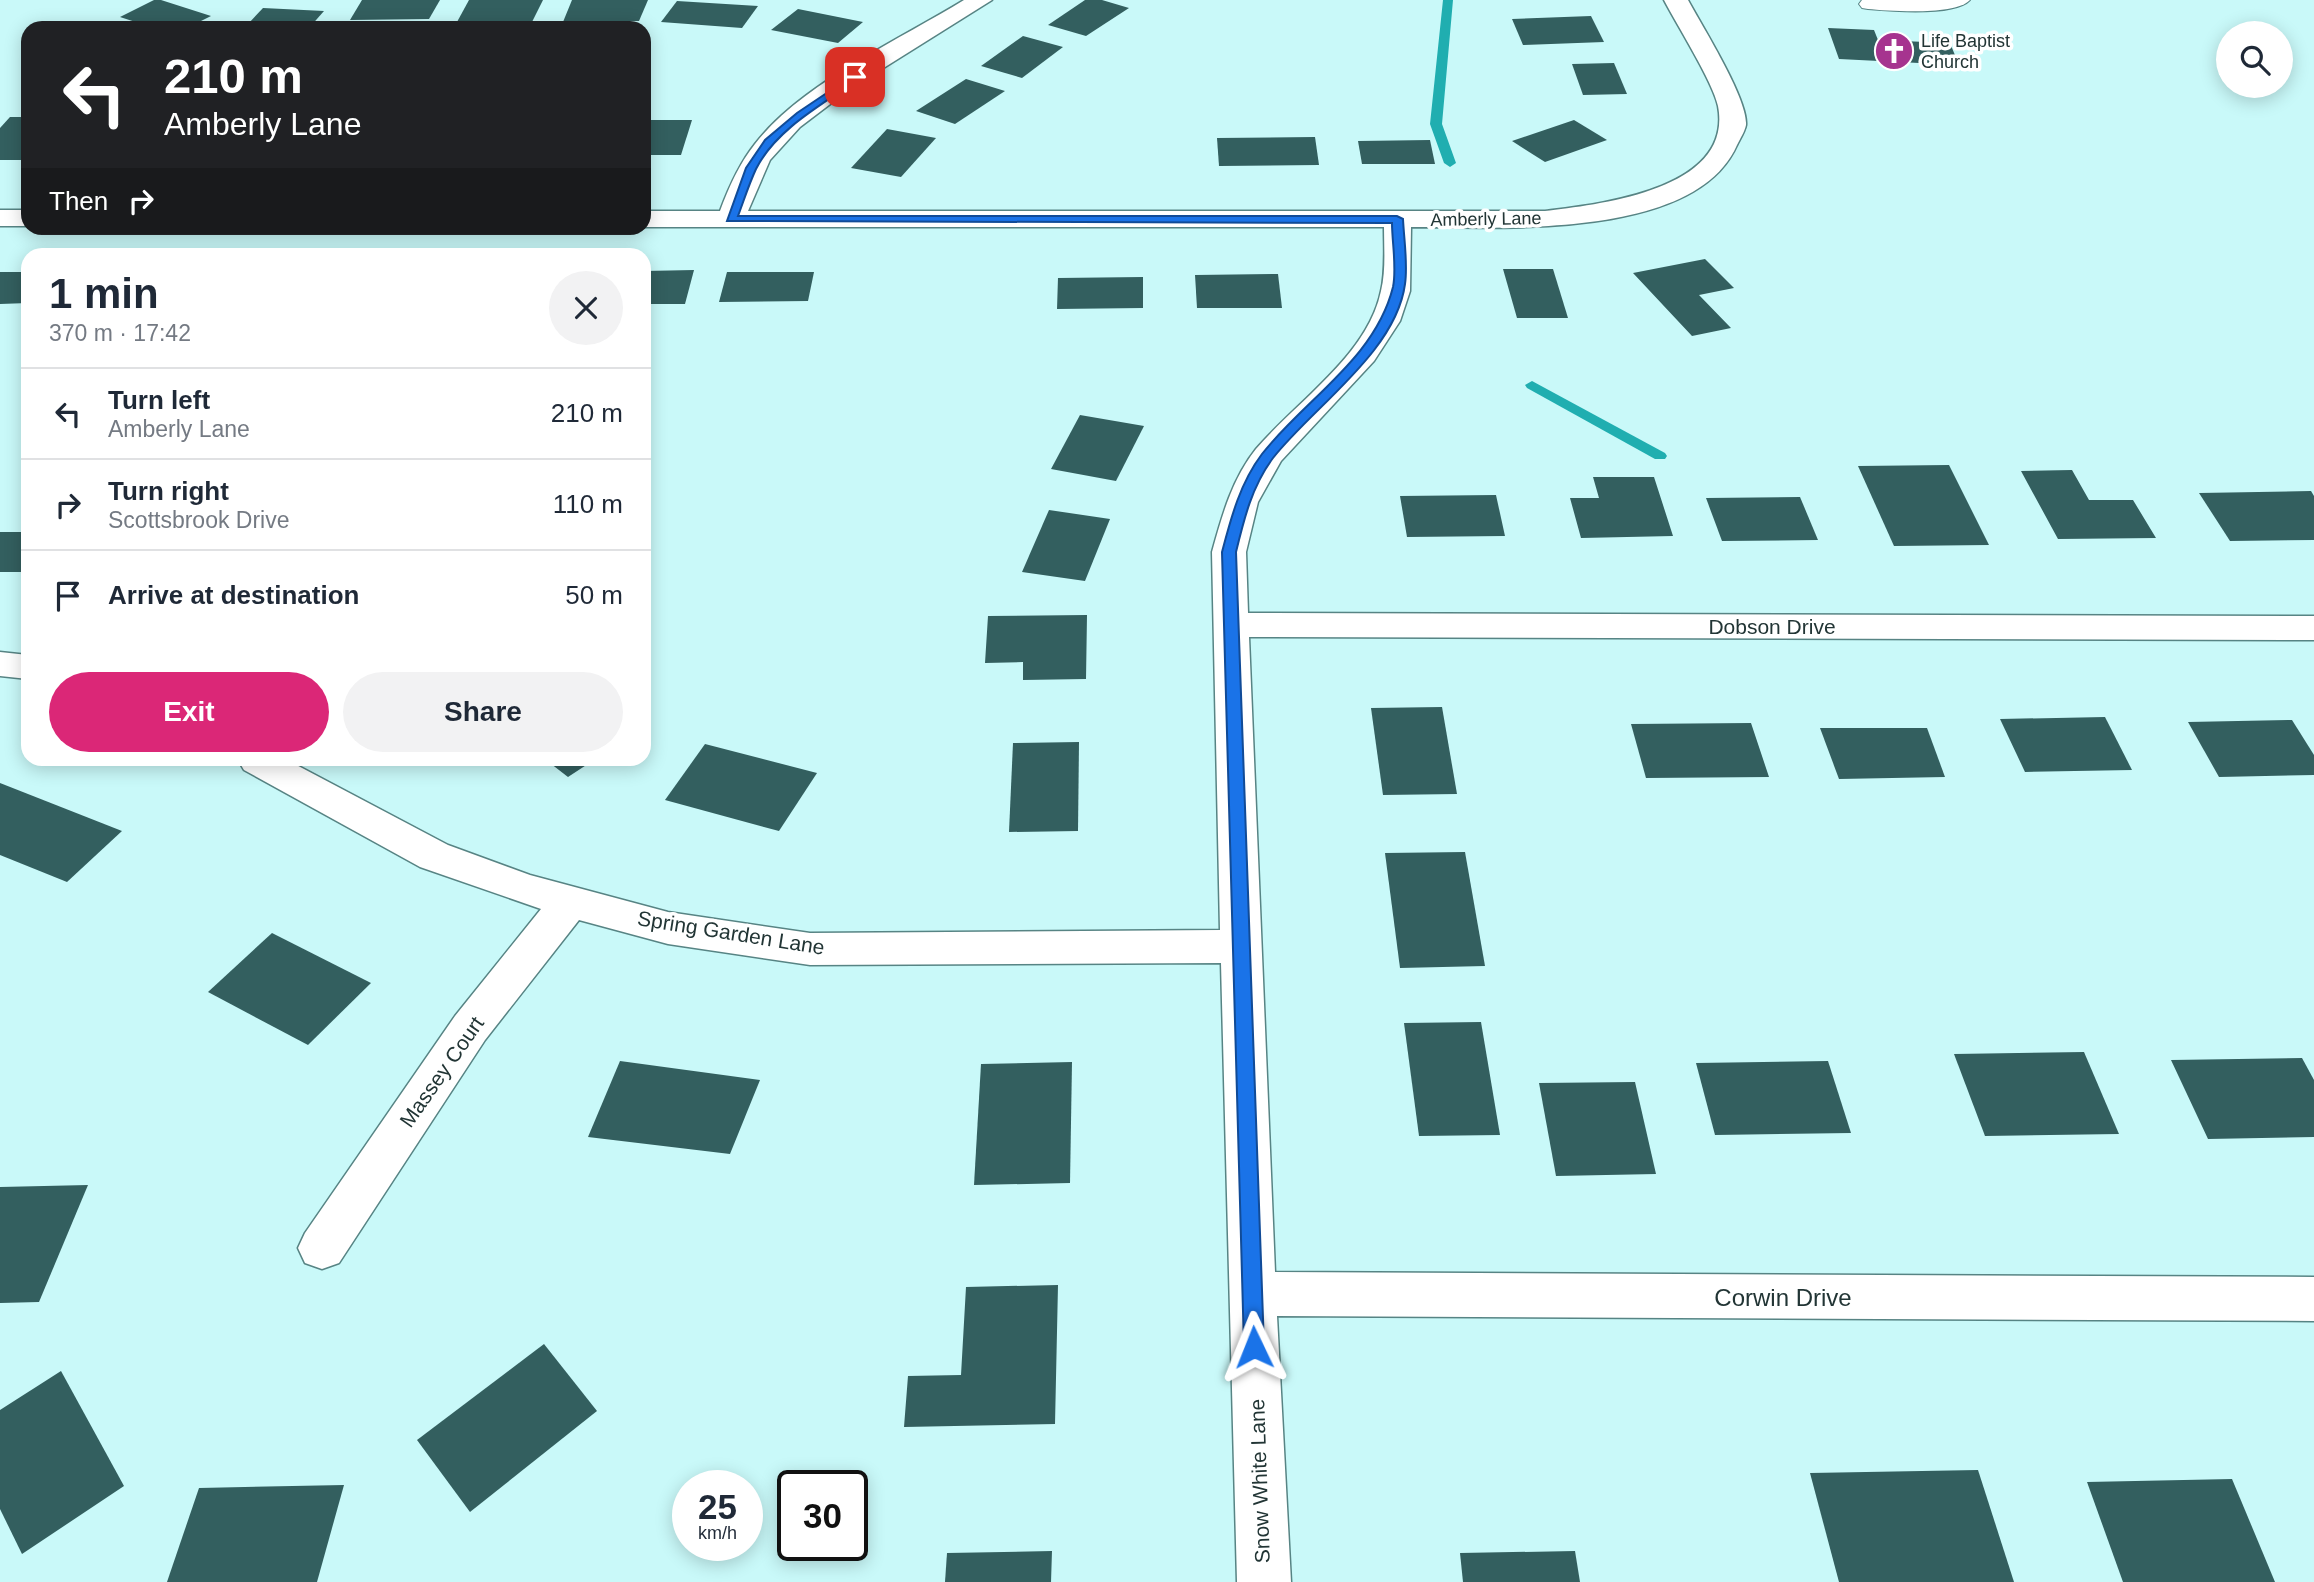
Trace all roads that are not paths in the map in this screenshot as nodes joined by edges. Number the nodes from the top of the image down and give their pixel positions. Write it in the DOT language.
graph roads {
  1 [pos="1676,0"];
  2 [pos="1961,0"];
  3 [pos="965,2"];
  4 [pos="1868,4"];
  5 [pos="0,218"];
  6 [pos="21,218"];
  7 [pos="651,219"];
  8 [pos="731,219"];
  9 [pos="1397,219"];
  10 [pos="1230,625"];
  11 [pos="2314,628"];
  12 [pos="0,664"];
  13 [pos="21,666"];
  14 [pos="268,766"];
  15 [pos="570,902"];
  16 [pos="1240,946"];
  17 [pos="322,1248"];
  18 [pos="1252,1294"];
  19 [pos="2314,1299"];
  20 [pos="1264,1582"];
  1 -- 9 [label="street, Amberly Lane"];
  2 -- 4 [label="lane"];
  3 -- 8 [label="street"];
  5 -- 6 [label="street"];
  7 -- 8 [label="street, Amberly Lane"];
  8 -- 9 [label="street, Amberly Lane"];
  9 -- 10 [label="street, Snow White Lane"];
  10 -- 11 [label="street, Dobson Drive"];
  10 -- 16 [label="street, Snow White Lane"];
  12 -- 13 [label="street"];
  14 -- 15 [label="street, Spring Garden Lane"];
  15 -- 16 [label="street, Spring Garden Lane"];
  15 -- 17 [label="street, Massey Court"];
  16 -- 18 [label="street, Snow White Lane"];
  18 -- 19 [label="street, Corwin Drive"];
  18 -- 20 [label="street, Snow White Lane"];
}
